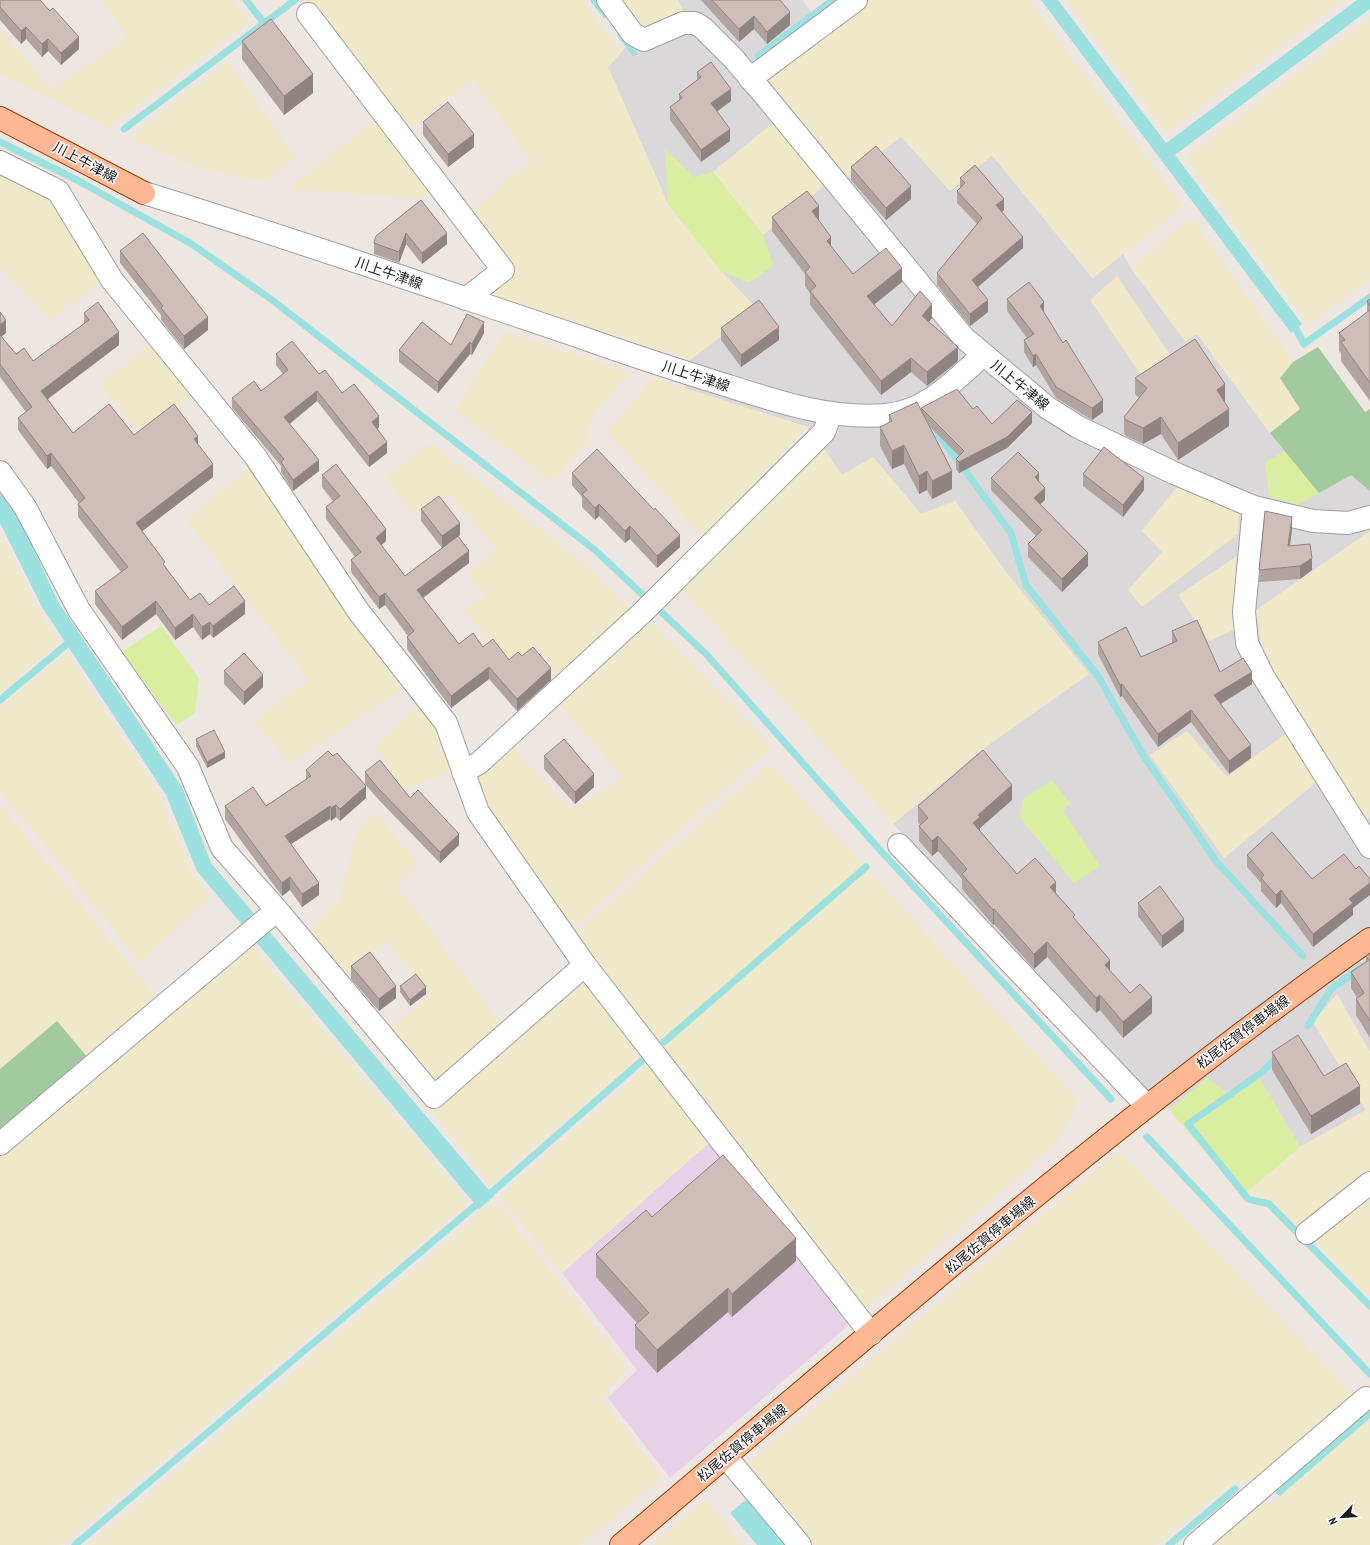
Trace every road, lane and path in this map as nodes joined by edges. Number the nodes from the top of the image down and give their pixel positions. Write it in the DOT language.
graph roads {
  1 [pos="608,0"];
  2 [pos="856,0"];
  3 [pos="308,14"];
  4 [pos="750,79"];
  5 [pos="0,118"];
  6 [pos="0,162"];
  7 [pos="144,193"];
  8 [pos="466,299"];
  9 [pos="983,355"];
  10 [pos="831,413"];
  11 [pos="0,472"];
  12 [pos="1254,507"];
  13 [pos="1370,518"];
  14 [pos="463,772"];
  15 [pos="899,845"];
  16 [pos="1370,847"];
  17 [pos="272,914"];
  18 [pos="1370,939"];
  19 [pos="585,965"];
  20 [pos="1147,1106"];
  21 [pos="0,1144"];
  22 [pos="1370,1183"];
  23 [pos="1307,1233"];
  24 [pos="871,1334"];
  25 [pos="1366,1398"];
  26 [pos="726,1457"];
  27 [pos="621,1545"];
  28 [pos="800,1545"];
  29 [pos="1194,1545"];
  1 -- 4 [label="street"];
  2 -- 4 [label="street"];
  3 -- 8 [label="street"];
  4 -- 9 [label="street"];
  5 -- 7 [label="main road, 川上牛津線"];
  6 -- 14 [label="street"];
  7 -- 8 [label="street, 川上牛津線"];
  8 -- 10 [label="street, 川上牛津線"];
  9 -- 10 [label="street, 川上牛津線"];
  9 -- 12 [label="street, 川上牛津線"];
  10 -- 14 [label="street"];
  11 -- 17 [label="street"];
  12 -- 13 [label="street, 川上牛津線"];
  12 -- 16 [label="street"];
  14 -- 19 [label="street"];
  15 -- 20 [label="street"];
  17 -- 19 [label="street"];
  17 -- 21 [label="street"];
  18 -- 20 [label="main road, 松尾佐賀停車場線"];
  19 -- 24 [label="street"];
  20 -- 24 [label="main road, 松尾佐賀停車場線"];
  22 -- 23 [label="street"];
  24 -- 26 [label="main road, 松尾佐賀停車場線"];
  25 -- 29 [label="street"];
  26 -- 27 [label="main road, 松尾佐賀停車場線"];
  26 -- 28 [label="street"];
}
